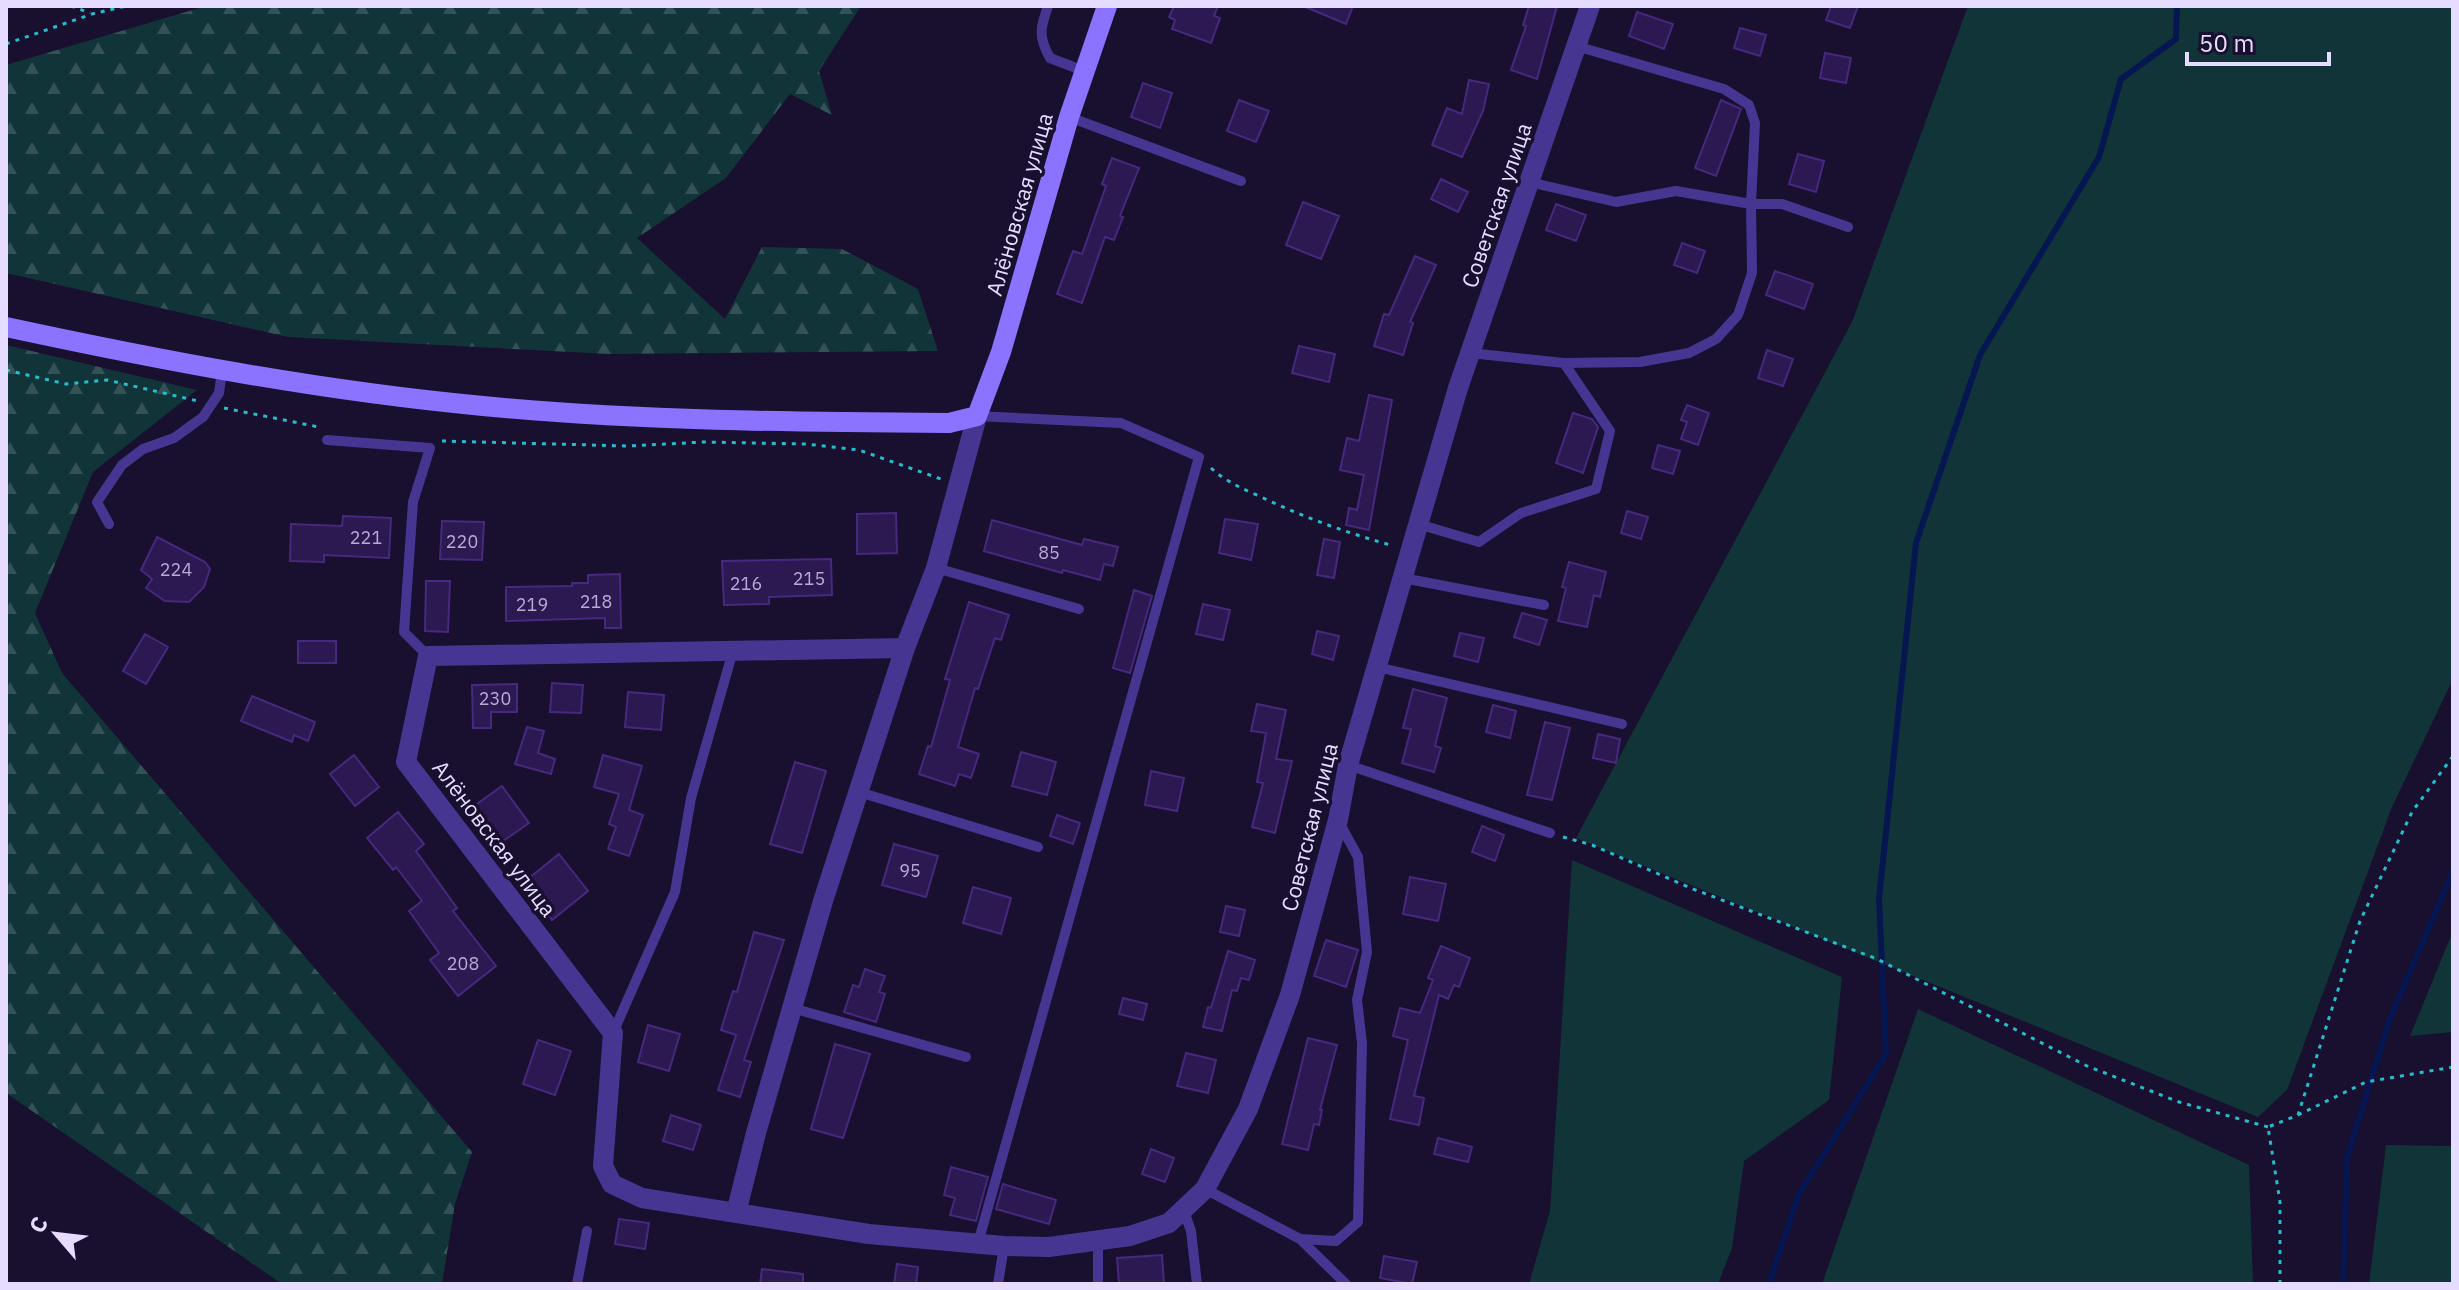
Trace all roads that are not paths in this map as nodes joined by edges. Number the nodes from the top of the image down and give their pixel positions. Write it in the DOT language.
graph roads {
  1 [pos="1048,6"];
  2 [pos="1107,6"];
  3 [pos="1590,6"];
  4 [pos="1576,46"];
  5 [pos="1084,71"];
  6 [pos="1069,117"];
  7 [pos="1241,181"];
  8 [pos="1529,182"];
  9 [pos="1751,204"];
  10 [pos="1848,227"];
  11 [pos="6,327"];
  12 [pos="1470,353"];
  13 [pos="1564,363"];
  14 [pos="222,371"];
  15 [pos="977,416"];
  16 [pos="327,440"];
  17 [pos="109,524"];
  18 [pos="1418,524"];
  19 [pos="936,568"];
  20 [pos="1403,578"];
  21 [pos="1544,605"];
  22 [pos="1079,609"];
  23 [pos="905,648"];
  24 [pos="733,651"];
  25 [pos="428,656"];
  26 [pos="1377,667"];
  27 [pos="1622,724"];
  28 [pos="1348,765"];
  29 [pos="859,792"];
  30 [pos="1338,820"];
  31 [pos="1550,833"];
  32 [pos="1038,847"];
  33 [pos="792,1008"];
  34 [pos="613,1033"];
  35 [pos="966,1057"];
  36 [pos="1205,1189"];
  37 [pos="1184,1211"];
  38 [pos="736,1213"];
  39 [pos="587,1231"];
  40 [pos="1300,1239"];
  41 [pos="1098,1240"];
  42 [pos="978,1243"];
  43 [pos="1004,1246"];
  44 [pos="577,1284"];
  45 [pos="998,1284"];
  46 [pos="1098,1284"];
  47 [pos="1197,1284"];
  48 [pos="1346,1284"];
  1 -- 5 [label="lane"];
  2 -- 5 [label="street, Алёновская улица"];
  3 -- 4 [label="street, Советская улица"];
  4 -- 8 [label="street, Советская улица"];
  4 -- 9 [label="lane"];
  5 -- 6 [label="street, Алёновская улица"];
  6 -- 7 [label="lane"];
  6 -- 15 [label="street, Алёновская улица"];
  8 -- 9 [label="lane"];
  8 -- 12 [label="street, Советская улица"];
  9 -- 10 [label="lane"];
  9 -- 13 [label="lane"];
  11 -- 14 [label="street"];
  12 -- 13 [label="lane"];
  12 -- 18 [label="street, Советская улица"];
  13 -- 18 [label="lane"];
  14 -- 15 [label="street"];
  14 -- 17 [label="lane"];
  15 -- 19 [label="street"];
  15 -- 42 [label="lane"];
  16 -- 25 [label="lane"];
  18 -- 20 [label="street, Советская улица"];
  19 -- 22 [label="lane"];
  19 -- 23 [label="street"];
  20 -- 21 [label="lane"];
  20 -- 26 [label="street, Советская улица"];
  23 -- 24 [label="street"];
  23 -- 29 [label="street"];
  24 -- 25 [label="street"];
  24 -- 34 [label="lane"];
  25 -- 34 [label="street, Алёновская улица"];
  26 -- 27 [label="lane"];
  26 -- 28 [label="street, Советская улица"];
  28 -- 30 [label="street, Советская улица"];
  28 -- 31 [label="lane"];
  29 -- 32 [label="lane"];
  29 -- 33 [label="street"];
  30 -- 36 [label="street, Советская улица"];
  30 -- 40 [label="lane"];
  33 -- 35 [label="lane"];
  33 -- 38 [label="street"];
  34 -- 38 [label="street"];
  36 -- 37 [label="street, Советская улица"];
  36 -- 40 [label="lane"];
  37 -- 41 [label="street, Советская улица"];
  37 -- 47 [label="lane"];
  38 -- 42 [label="street, Советская улица"];
  39 -- 44 [label="lane"];
  40 -- 48 [label="lane"];
  41 -- 43 [label="street, Советская улица"];
  41 -- 46 [label="lane"];
  42 -- 43 [label="street, Советская улица"];
  43 -- 45 [label="lane"];
}
